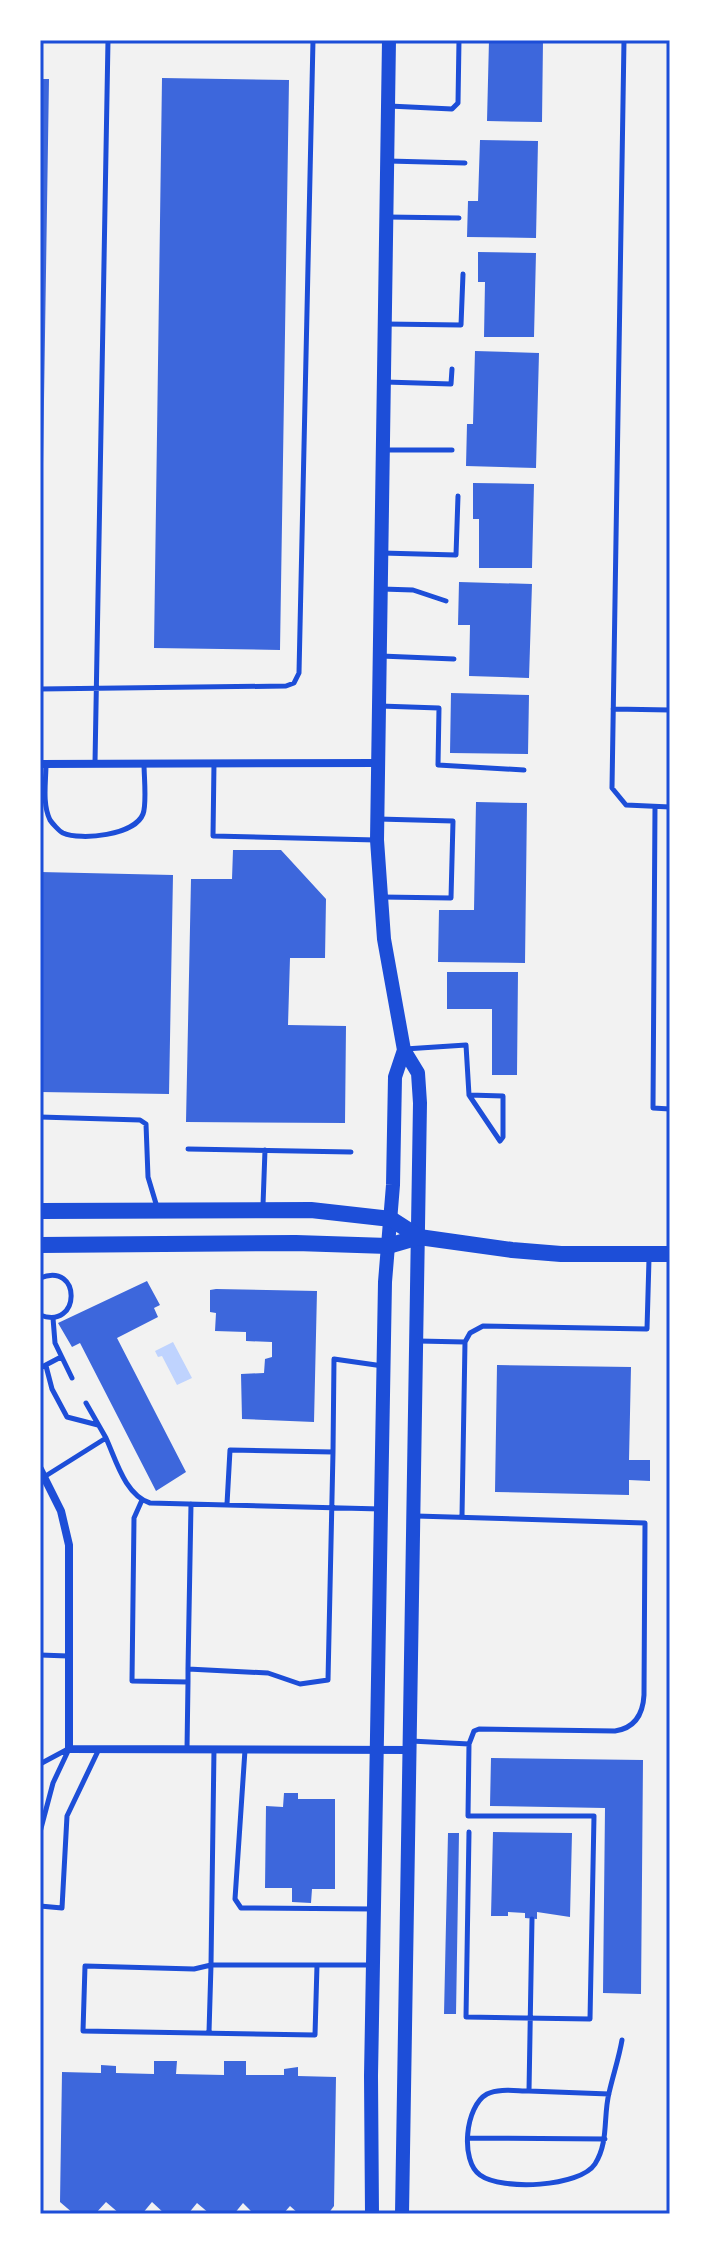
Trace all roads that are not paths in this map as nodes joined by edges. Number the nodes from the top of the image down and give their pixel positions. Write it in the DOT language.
graph roads {
  1 [pos="108,40"];
  2 [pos="313,40"];
  3 [pos="389,40"];
  4 [pos="459,40"];
  5 [pos="624,40"];
  6 [pos="388,106"];
  7 [pos="387,161"];
  8 [pos="465,163"];
  9 [pos="386,217"];
  10 [pos="459,218"];
  11 [pos="463,274"];
  12 [pos="384,324"];
  13 [pos="452,369"];
  14 [pos="384,382"];
  15 [pos="383,450"];
  16 [pos="452,450"];
  17 [pos="458,496"];
  18 [pos="381,553"];
  19 [pos="381,589"];
  20 [pos="446,601"];
  21 [pos="380,656"];
  22 [pos="454,659"];
  23 [pos="95,688"];
  24 [pos="40,689"];
  25 [pos="379,706"];
  26 [pos="613,709"];
  27 [pos="670,710"];
  28 [pos="214,763"];
  29 [pos="378,763"];
  30 [pos="43,764"];
  31 [pos="95,764"];
  32 [pos="144,764"];
  33 [pos="524,770"];
  34 [pos="655,807"];
  35 [pos="670,807"];
  36 [pos="377,819"];
  37 [pos="377,840"];
  38 [pos="380,897"];
  39 [pos="404,1050"];
  40 [pos="469,1095"];
  41 [pos="670,1109"];
  42 [pos="40,1117"];
  43 [pos="188,1149"];
  44 [pos="265,1150"];
  45 [pos="351,1152"];
  46 [pos="263,1209"];
  47 [pos="158,1210"];
  48 [pos="40,1211"];
  49 [pos="391,1219"];
  50 [pos="419,1237"];
  51 [pos="40,1245"];
  52 [pos="388,1246"];
  53 [pos="649,1254"];
  54 [pos="670,1254"];
  55 [pos="40,1278"];
  56 [pos="40,1315"];
  57 [pos="53,1318"];
  58 [pos="418,1341"];
  59 [pos="465,1342"];
  60 [pos="61,1357"];
  61 [pos="384,1366"];
  62 [pos="43,1367"];
  63 [pos="72,1378"];
  64 [pos="86,1403"];
  65 [pos="98,1425"];
  66 [pos="106,1438"];
  67 [pos="333,1452"];
  68 [pos="42,1473"];
  69 [pos="142,1500"];
  70 [pos="191,1504"];
  71 [pos="227,1504"];
  72 [pos="331,1508"];
  73 [pos="382,1509"];
  74 [pos="415,1516"];
  75 [pos="462,1516"];
  76 [pos="40,1655"];
  77 [pos="69,1656"];
  78 [pos="188,1669"];
  79 [pos="188,1682"];
  80 [pos="469,1744"];
  81 [pos="410,1746"];
  82 [pos="69,1749"];
  83 [pos="99,1749"];
  84 [pos="187,1749"];
  85 [pos="214,1749"];
  86 [pos="245,1750"];
  87 [pos="377,1750"];
  88 [pos="40,1764"];
  89 [pos="40,1832"];
  90 [pos="469,1832"];
  91 [pos="40,1906"];
  92 [pos="374,1909"];
  93 [pos="532,1919"];
  94 [pos="211,1965"];
  95 [pos="317,1965"];
  96 [pos="373,1965"];
  97 [pos="530,2018"];
  98 [pos="209,2032"];
  99 [pos="622,2040"];
  100 [pos="529,2091"];
  101 [pos="609,2094"];
  102 [pos="469,2138"];
  103 [pos="605,2139"];
  104 [pos="372,2214"];
  105 [pos="402,2214"];
  1 -- 23 [label="lane"];
  2 -- 23 [label="lane"];
  3 -- 6 [label="street"];
  4 -- 6 [label="lane"];
  5 -- 26 [label="lane"];
  6 -- 7 [label="street"];
  7 -- 8 [label="lane"];
  7 -- 9 [label="street"];
  9 -- 10 [label="lane"];
  9 -- 12 [label="street"];
  11 -- 12 [label="lane"];
  12 -- 14 [label="street"];
  13 -- 14 [label="lane"];
  14 -- 15 [label="street"];
  15 -- 16 [label="lane"];
  15 -- 18 [label="street"];
  17 -- 18 [label="lane"];
  18 -- 19 [label="street"];
  19 -- 20 [label="lane"];
  19 -- 21 [label="street"];
  21 -- 22 [label="lane"];
  21 -- 25 [label="street"];
  23 -- 24 [label="lane"];
  23 -- 31 [label="lane"];
  25 -- 29 [label="street"];
  25 -- 33 [label="lane"];
  26 -- 27 [label="lane"];
  26 -- 34 [label="lane"];
  28 -- 29 [label="street"];
  28 -- 32 [label="street"];
  28 -- 37 [label="lane"];
  29 -- 36 [label="street"];
  30 -- 31 [label="street"];
  30 -- 32 [label="lane"];
  31 -- 32 [label="street"];
  34 -- 35 [label="lane"];
  34 -- 41 [label="lane"];
  36 -- 37 [label="street"];
  36 -- 38 [label="lane"];
  37 -- 38 [label="street"];
  38 -- 39 [label="street"];
  39 -- 40 [label="lane"];
  39 -- 49 [label="street"];
  39 -- 50 [label="street"];
  40 -- 40 [label="lane"];
  42 -- 47 [label="lane"];
  43 -- 44 [label="lane"];
  44 -- 45 [label="lane"];
  44 -- 46 [label="lane"];
  46 -- 47 [label="main road"];
  46 -- 49 [label="main road"];
  47 -- 48 [label="main road"];
  49 -- 50 [label="main road"];
  49 -- 52 [label="street"];
  50 -- 52 [label="main road"];
  50 -- 53 [label="main road"];
  50 -- 58 [label="street"];
  51 -- 52 [label="main road"];
  52 -- 61 [label="street"];
  53 -- 54 [label="main road"];
  53 -- 59 [label="lane"];
  55 -- 57 [label="lane"];
  56 -- 57 [label="lane"];
  57 -- 60 [label="lane"];
  58 -- 59 [label="lane"];
  58 -- 74 [label="street"];
  59 -- 75 [label="lane"];
  60 -- 62 [label="lane"];
  60 -- 63 [label="lane"];
  61 -- 67 [label="lane"];
  61 -- 73 [label="street"];
  62 -- 65 [label="lane"];
  64 -- 65 [label="lane"];
  65 -- 66 [label="lane"];
  66 -- 68 [label="lane"];
  66 -- 69 [label="lane"];
  67 -- 71 [label="lane"];
  67 -- 72 [label="lane"];
  68 -- 77 [label="street"];
  69 -- 70 [label="lane"];
  69 -- 79 [label="lane"];
  70 -- 71 [label="lane"];
  70 -- 78 [label="lane"];
  71 -- 72 [label="lane"];
  72 -- 73 [label="lane"];
  72 -- 78 [label="lane"];
  73 -- 87 [label="street"];
  74 -- 75 [label="lane"];
  74 -- 81 [label="street"];
  75 -- 80 [label="lane"];
  76 -- 77 [label="lane"];
  77 -- 82 [label="street"];
  78 -- 79 [label="lane"];
  79 -- 84 [label="lane"];
  80 -- 81 [label="lane"];
  80 -- 97 [label="lane"];
  81 -- 87 [label="street"];
  81 -- 105 [label="street"];
  82 -- 83 [label="street"];
  82 -- 88 [label="lane"];
  82 -- 89 [label="lane"];
  83 -- 84 [label="street"];
  83 -- 91 [label="lane"];
  84 -- 85 [label="street"];
  85 -- 86 [label="street"];
  85 -- 94 [label="lane"];
  86 -- 87 [label="street"];
  86 -- 92 [label="lane"];
  87 -- 92 [label="street"];
  90 -- 97 [label="lane"];
  92 -- 96 [label="street"];
  93 -- 97 [label="lane"];
  94 -- 95 [label="lane"];
  94 -- 98 [label="lane"];
  94 -- 98 [label="lane"];
  95 -- 96 [label="lane"];
  95 -- 98 [label="lane"];
  96 -- 104 [label="street"];
  97 -- 100 [label="lane"];
  99 -- 101 [label="lane"];
  100 -- 101 [label="lane"];
  100 -- 102 [label="lane"];
  101 -- 103 [label="lane"];
  102 -- 103 [label="lane"];
  102 -- 103 [label="lane"];
}
